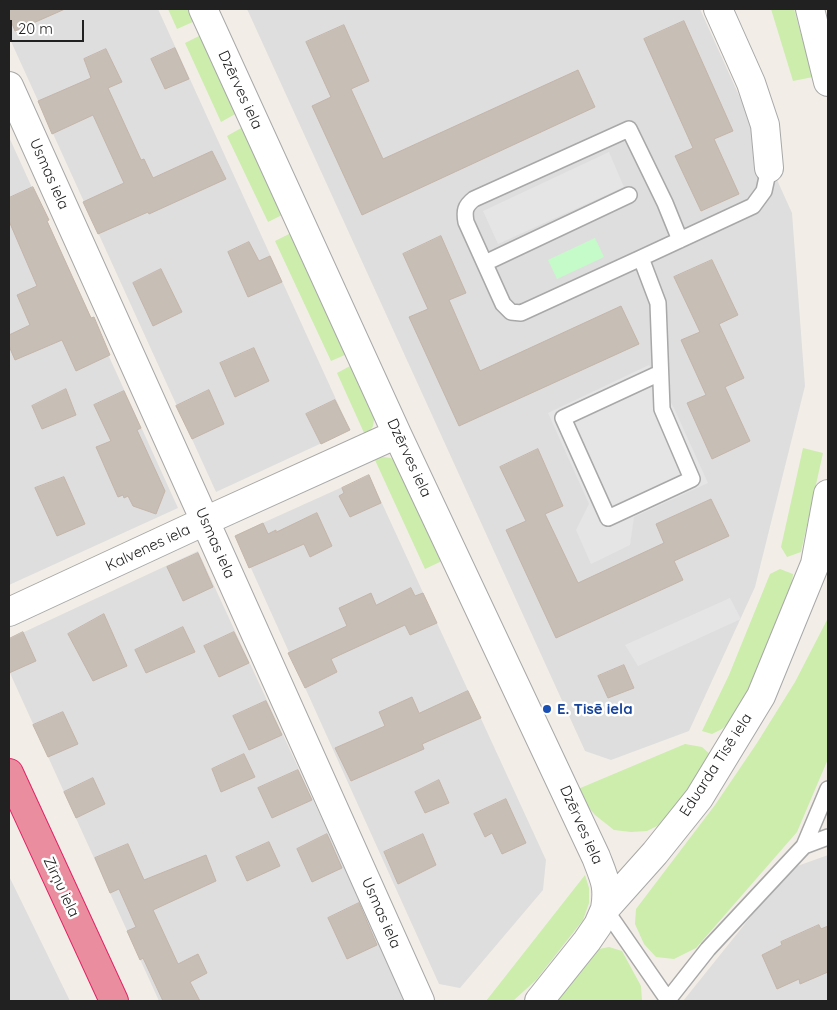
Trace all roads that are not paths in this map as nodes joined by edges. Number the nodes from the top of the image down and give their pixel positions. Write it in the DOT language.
graph roads {
  1 [pos="203,9"];
  2 [pos="718,9"];
  3 [pos="810,9"];
  4 [pos="828,82"];
  5 [pos="9,86"];
  6 [pos="769,168"];
  7 [pos="629,195"];
  8 [pos="680,240"];
  9 [pos="641,258"];
  10 [pos="485,263"];
  11 [pos="660,373"];
  12 [pos="397,434"];
  13 [pos="828,494"];
  14 [pos="206,521"];
  15 [pos="822,565"];
  16 [pos="9,612"];
  17 [pos="9,773"];
  18 [pos="828,789"];
  19 [pos="828,837"];
  20 [pos="804,846"];
  21 [pos="605,909"];
  22 [pos="667,1000"];
  23 [pos="114,1001"];
  24 [pos="420,1001"];
  25 [pos="539,1001"];
  1 -- 12 [label="street, Dzērves iela"];
  2 -- 6 [label="street"];
  3 -- 4 [label="street"];
  5 -- 14 [label="street, Usmas iela"];
  6 -- 8 [label="lane"];
  7 -- 10 [label="lane"];
  8 -- 9 [label="lane"];
  8 -- 10 [label="lane"];
  9 -- 10 [label="lane"];
  9 -- 11 [label="lane"];
  11 -- 11 [label="lane"];
  12 -- 14 [label="street, Kalvenes iela"];
  12 -- 21 [label="street, Dzērves iela"];
  13 -- 15 [label="street, Eduarda Tisē iela"];
  14 -- 16 [label="street, Kalvenes iela"];
  14 -- 24 [label="street, Usmas iela"];
  15 -- 21 [label="street, Eduarda Tisē iela"];
  17 -- 23 [label="highway, Zirņu iela"];
  18 -- 20 [label="lane"];
  19 -- 20 [label="lane"];
  20 -- 22 [label="lane"];
  21 -- 22 [label="lane"];
  21 -- 25 [label="street, Eduarda Tisē iela"];
}
